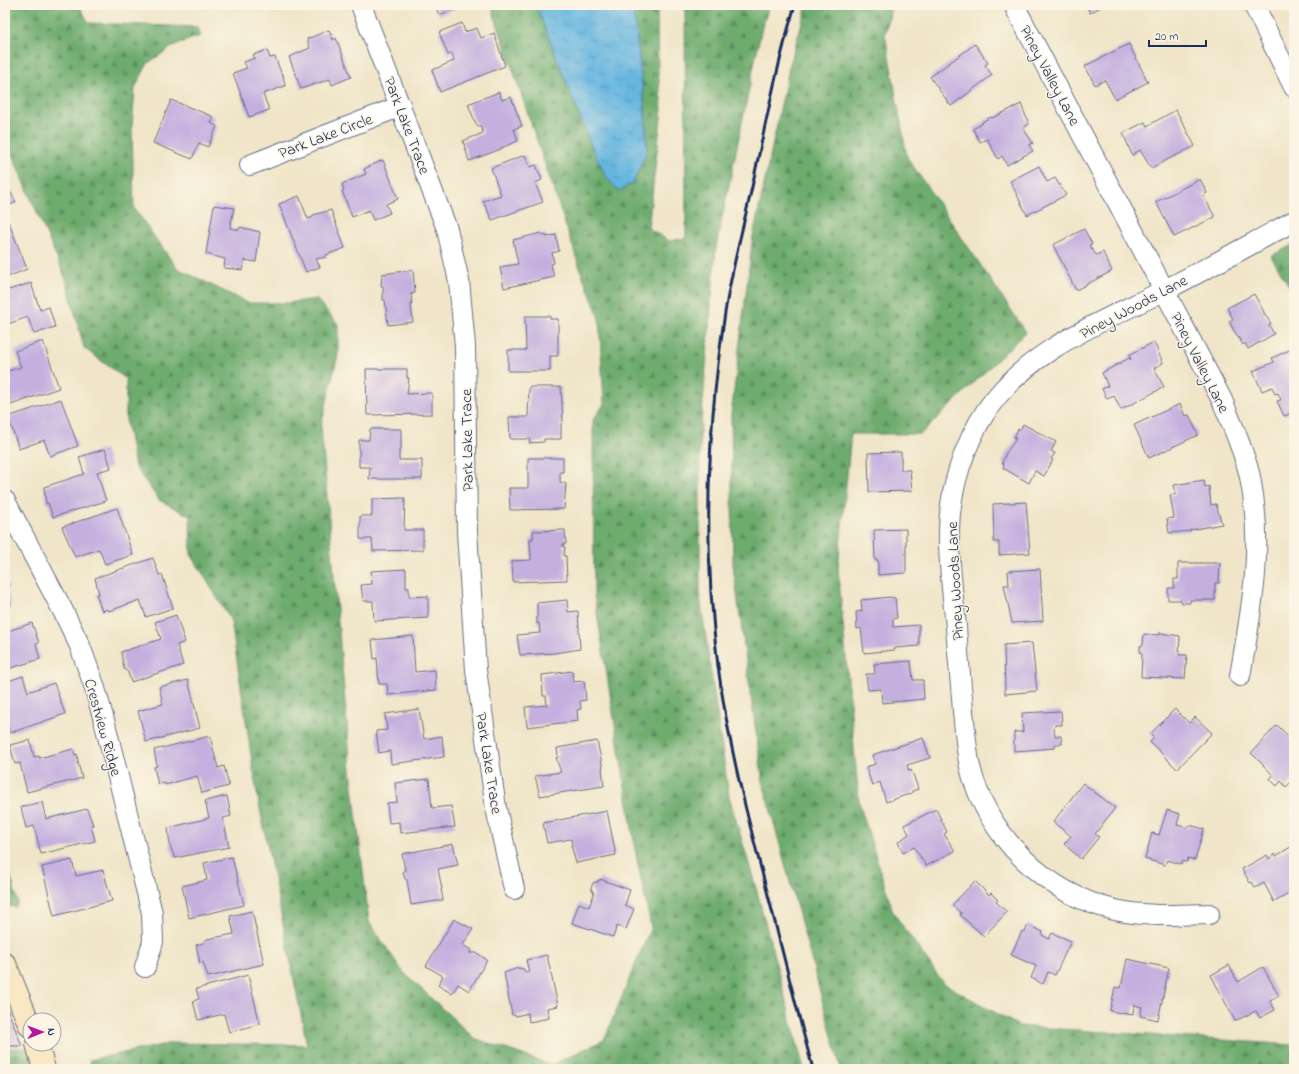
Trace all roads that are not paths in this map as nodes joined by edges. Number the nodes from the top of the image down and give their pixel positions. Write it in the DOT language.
graph roads {
  1 [pos="361,5"];
  2 [pos="1254,5"];
  3 [pos="1016,9"];
  4 [pos="1294,87"];
  5 [pos="401,106"];
  6 [pos="250,165"];
  7 [pos="1294,221"];
  8 [pos="1164,290"];
  9 [pos="5,501"];
  10 [pos="1240,676"];
  11 [pos="514,889"];
  12 [pos="1209,914"];
  13 [pos="5,964"];
  14 [pos="145,967"];
  15 [pos="24,1012"];
  16 [pos="39,1052"];
  17 [pos="44,1069"];
  1 -- 5 [label="street, Park Lake Trace"];
  2 -- 4 [label="street"];
  3 -- 8 [label="street, Piney Valley Lane"];
  5 -- 6 [label="street, Park Lake Circle"];
  5 -- 11 [label="street, Park Lake Trace"];
  7 -- 8 [label="street, Piney Woods Lane"];
  8 -- 10 [label="street, Piney Valley Lane"];
  8 -- 12 [label="street, Piney Woods Lane"];
  9 -- 14 [label="street, Crestview Ridge"];
  13 -- 15 [label="main road"];
  16 -- 17 [label="main road"];
}
